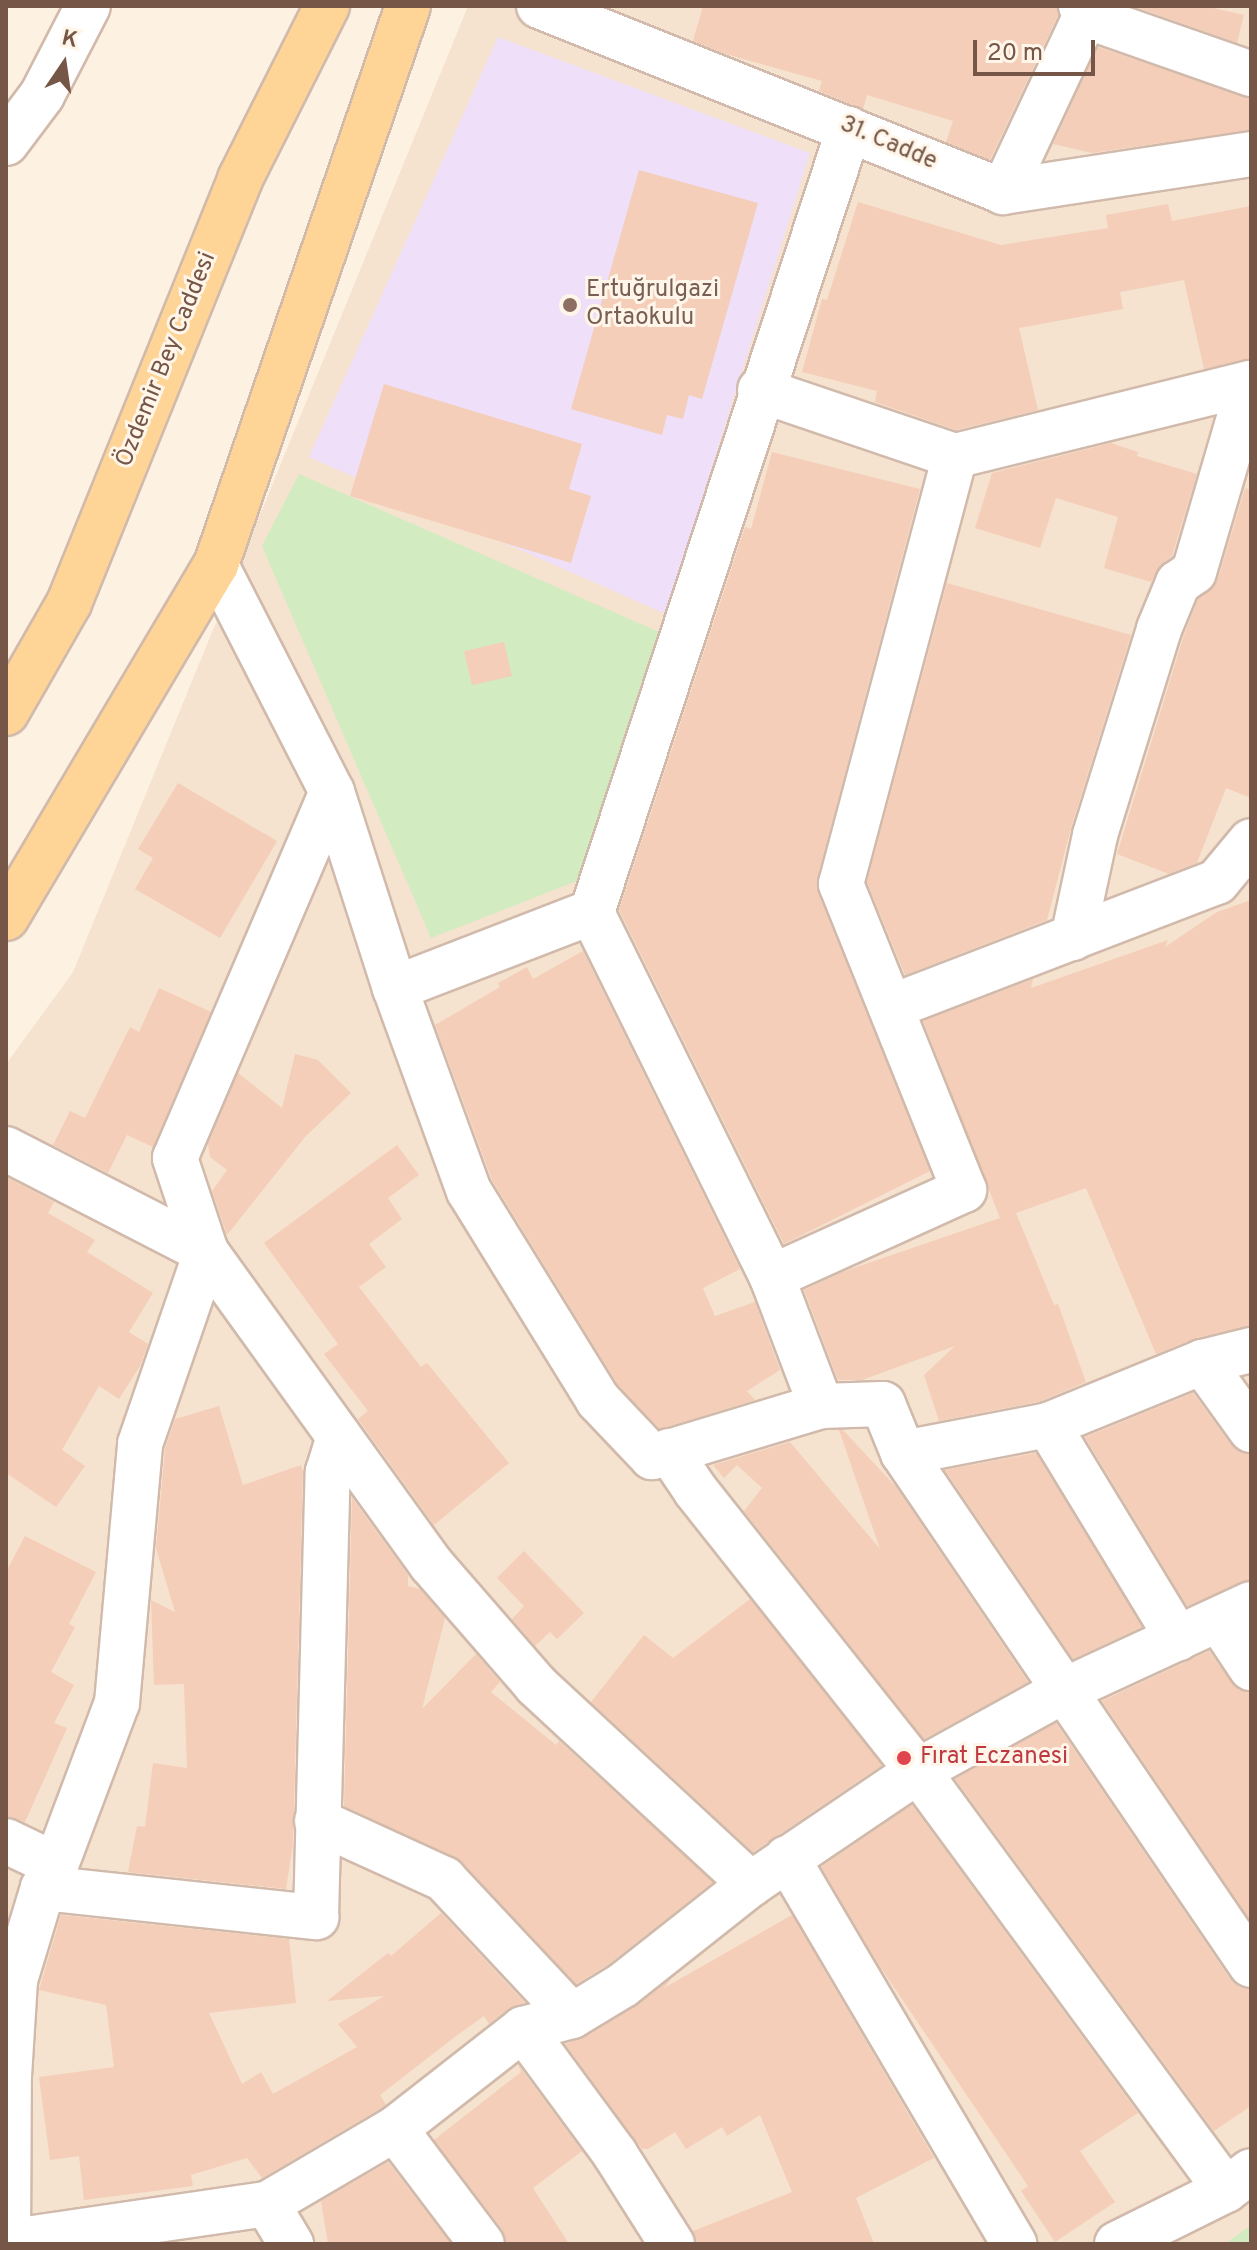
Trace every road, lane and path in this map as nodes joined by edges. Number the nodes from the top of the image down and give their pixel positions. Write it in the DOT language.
graph roads {
  1 [pos="88,6"];
  2 [pos="327,6"];
  3 [pos="408,6"];
  4 [pos="539,6"];
  5 [pos="1086,7"];
  6 [pos="1251,74"];
  7 [pos="849,129"];
  8 [pos="6,143"];
  9 [pos="1251,154"];
  10 [pos="1003,192"];
  11 [pos="1250,383"];
  12 [pos="760,390"];
  13 [pos="955,456"];
  14 [pos="216,565"];
  15 [pos="6,713"];
  16 [pos="332,792"];
  17 [pos="1251,841"];
  18 [pos="592,912"];
  19 [pos="6,918"];
  20 [pos="1073,938"];
  21 [pos="395,988"];
  22 [pos="891,1007"];
  23 [pos="6,1149"];
  24 [pos="206,1252"];
  25 [pos="772,1277"];
  26 [pos="1251,1350"];
  27 [pos="1202,1362"];
  28 [pos="821,1406"];
  29 [pos="1048,1425"];
  30 [pos="1251,1430"];
  31 [pos="339,1437"];
  32 [pos="669,1451"];
  33 [pos="903,1453"];
  34 [pos="1235,1612"];
  35 [pos="1178,1639"];
  36 [pos="1251,1668"];
  37 [pos="1065,1690"];
  38 [pos="918,1771"];
  39 [pos="317,1821"];
  40 [pos="6,1841"];
  41 [pos="787,1858"];
  42 [pos="50,1876"];
  43 [pos="751,1884"];
  44 [pos="1251,1965"];
  45 [pos="572,2016"];
  46 [pos="523,2029"];
  47 [pos="395,2129"];
  48 [pos="1238,2181"];
  49 [pos="267,2204"];
  50 [pos="8,2243"];
  51 [pos="291,2244"];
  52 [pos="482,2244"];
  53 [pos="672,2244"];
  54 [pos="1014,2244"];
  55 [pos="1117,2244"];
  1 -- 8 [label="street"];
  2 -- 15 [label="main road, Özdemir Bey Caddesi"];
  3 -- 14 [label="main road"];
  4 -- 7 [label="street, 31. Cadde"];
  5 -- 6 [label="street"];
  5 -- 10 [label="street"];
  7 -- 10 [label="street, 31. Cadde"];
  7 -- 12 [label="street"];
  9 -- 10 [label="street"];
  11 -- 13 [label="street"];
  11 -- 20 [label="street"];
  12 -- 13 [label="street"];
  12 -- 18 [label="street"];
  13 -- 22 [label="street"];
  14 -- 16 [label="street"];
  14 -- 19 [label="main road"];
  16 -- 21 [label="street"];
  16 -- 24 [label="street"];
  17 -- 20 [label="street"];
  18 -- 21 [label="street"];
  18 -- 25 [label="street"];
  20 -- 22 [label="street"];
  21 -- 32 [label="street"];
  22 -- 25 [label="street"];
  23 -- 24 [label="street"];
  24 -- 31 [label="street"];
  24 -- 42 [label="street"];
  25 -- 28 [label="street"];
  26 -- 27 [label="street"];
  27 -- 29 [label="street"];
  27 -- 30 [label="street"];
  28 -- 32 [label="street"];
  28 -- 33 [label="street"];
  29 -- 33 [label="street"];
  29 -- 35 [label="street"];
  31 -- 39 [label="street"];
  31 -- 43 [label="street"];
  32 -- 38 [label="street"];
  33 -- 37 [label="street"];
  34 -- 35 [label="street"];
  34 -- 36 [label="street"];
  35 -- 37 [label="street"];
  37 -- 38 [label="street"];
  37 -- 44 [label="street"];
  38 -- 41 [label="street"];
  38 -- 48 [label="street"];
  39 -- 42 [label="street"];
  39 -- 45 [label="street"];
  40 -- 42 [label="street"];
  41 -- 43 [label="street"];
  41 -- 54 [label="street"];
  42 -- 50 [label="street"];
  43 -- 45 [label="street"];
  45 -- 46 [label="street"];
  46 -- 47 [label="street"];
  46 -- 53 [label="street"];
  47 -- 49 [label="street"];
  47 -- 52 [label="street"];
  48 -- 55 [label="street"];
  49 -- 50 [label="street"];
  49 -- 51 [label="street"];
}
